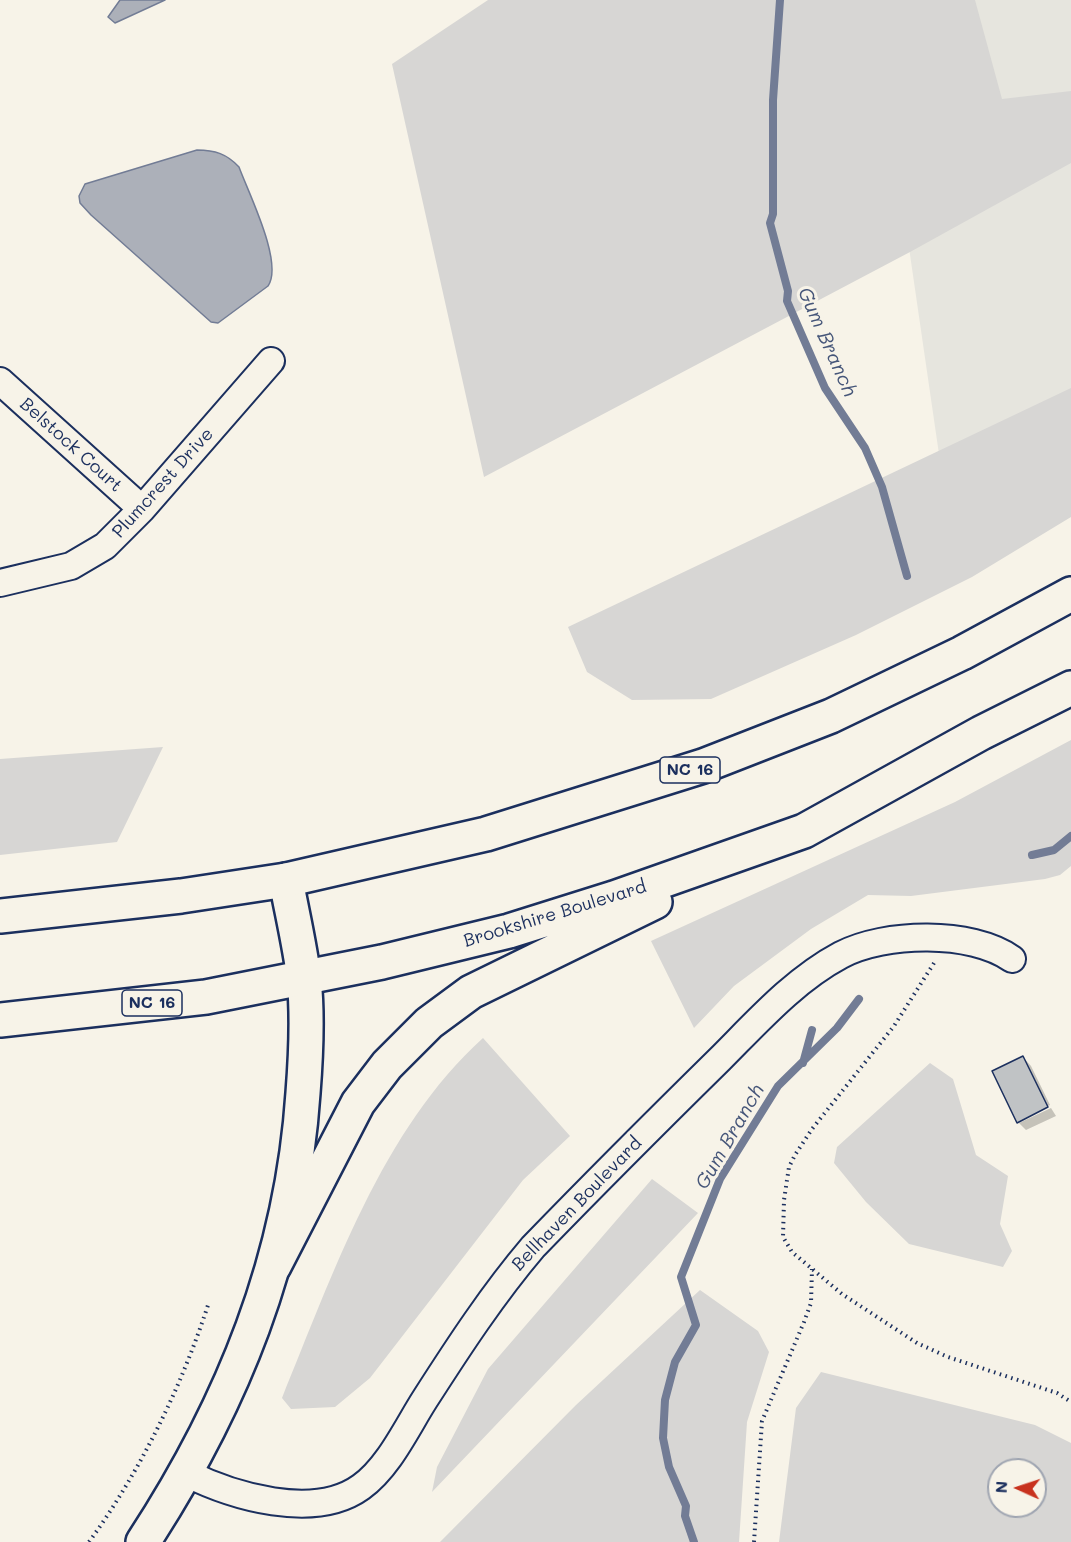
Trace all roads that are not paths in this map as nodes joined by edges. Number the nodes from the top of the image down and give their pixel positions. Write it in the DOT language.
graph roads {
  1 [pos="271,361"];
  2 [pos="0,381"];
  3 [pos="142,509"];
  4 [pos="0,583"];
  5 [pos="1071,594"];
  6 [pos="1071,688"];
  7 [pos="804,831"];
  8 [pos="286,880"];
  9 [pos="0,916"];
  10 [pos="1012,959"];
  11 [pos="304,978"];
  12 [pos="0,1020"];
  13 [pos="274,1266"];
  14 [pos="186,1473"];
  15 [pos="143,1542"];
  1 -- 3 [label="street, Plumcrest Drive"];
  2 -- 3 [label="street, Belstock Court"];
  3 -- 4 [label="street, Plumcrest Drive"];
  5 -- 8 [label="main road, NC 16"];
  6 -- 7 [label="main road, Brookshire Boulevard / NC 16"];
  7 -- 11 [label="main road, Brookshire Boulevard / NC 16"];
  7 -- 13 [label="main road"];
  8 -- 9 [label="main road, NC 16"];
  8 -- 11 [label="main road"];
  10 -- 14 [label="street, Bellhaven Boulevard"];
  11 -- 12 [label="main road, Brookshire Boulevard / NC 16"];
  11 -- 13 [label="main road"];
  13 -- 14 [label="main road"];
  14 -- 15 [label="main road"];
}
